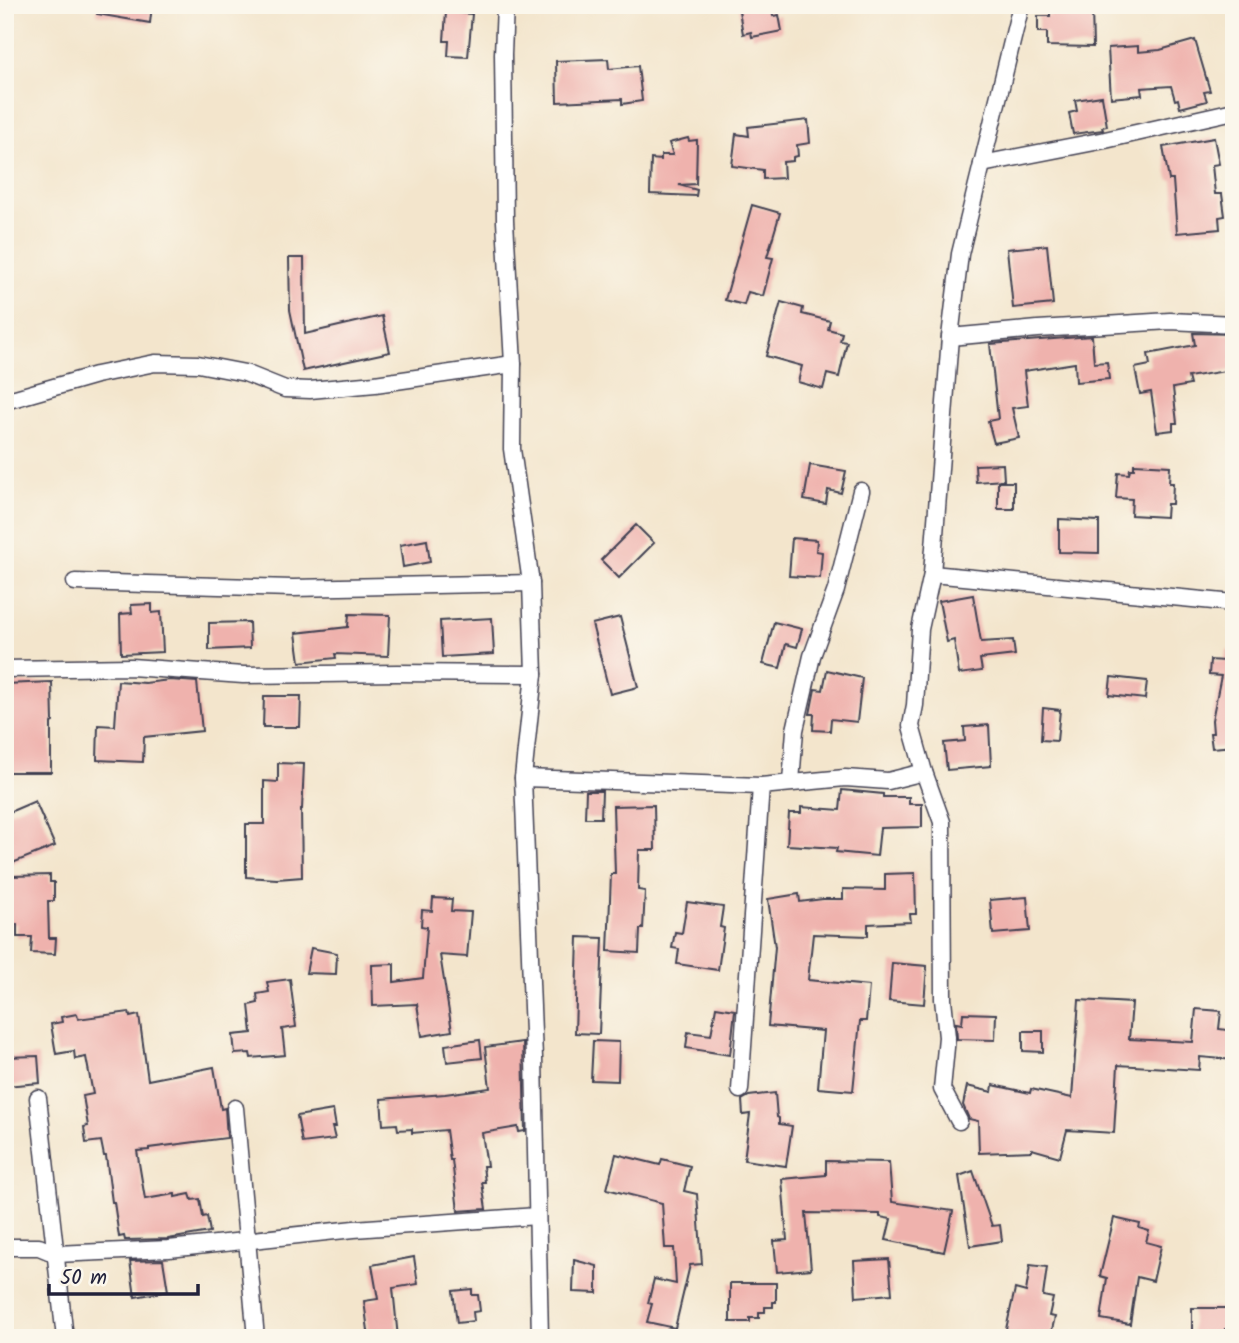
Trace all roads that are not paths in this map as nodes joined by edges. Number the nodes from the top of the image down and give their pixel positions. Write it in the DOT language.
graph roads {
  1 [pos="1021,5"];
  2 [pos="507,6"];
  3 [pos="1234,111"];
  4 [pos="982,164"];
  5 [pos="1234,324"];
  6 [pos="950,337"];
  7 [pos="513,364"];
  8 [pos="5,401"];
  9 [pos="861,491"];
  10 [pos="932,575"];
  11 [pos="75,582"];
  12 [pos="531,583"];
  13 [pos="1234,603"];
  14 [pos="5,670"];
  15 [pos="534,674"];
  16 [pos="924,772"];
  17 [pos="523,778"];
  18 [pos="792,782"];
  19 [pos="761,786"];
  20 [pos="740,1090"];
  21 [pos="38,1097"];
  22 [pos="235,1108"];
  23 [pos="959,1121"];
  24 [pos="537,1216"];
  25 [pos="247,1240"];
  26 [pos="5,1247"];
  27 [pos="55,1254"];
  28 [pos="65,1338"];
  29 [pos="257,1338"];
  30 [pos="540,1338"];
  1 -- 4 [label="street"];
  2 -- 7 [label="street"];
  3 -- 4 [label="street"];
  4 -- 6 [label="street"];
  5 -- 6 [label="street"];
  6 -- 10 [label="street"];
  7 -- 8 [label="street"];
  7 -- 12 [label="street"];
  9 -- 18 [label="street"];
  10 -- 13 [label="street"];
  10 -- 16 [label="street"];
  11 -- 12 [label="street"];
  12 -- 15 [label="street"];
  14 -- 15 [label="street"];
  15 -- 17 [label="street"];
  16 -- 18 [label="street"];
  16 -- 23 [label="street"];
  17 -- 19 [label="street"];
  17 -- 24 [label="street"];
  18 -- 19 [label="street"];
  19 -- 20 [label="street"];
  21 -- 27 [label="street"];
  22 -- 25 [label="street"];
  24 -- 25 [label="street"];
  24 -- 30 [label="street"];
  25 -- 27 [label="street"];
  25 -- 29 [label="street"];
  26 -- 27 [label="street"];
  27 -- 28 [label="street"];
}
